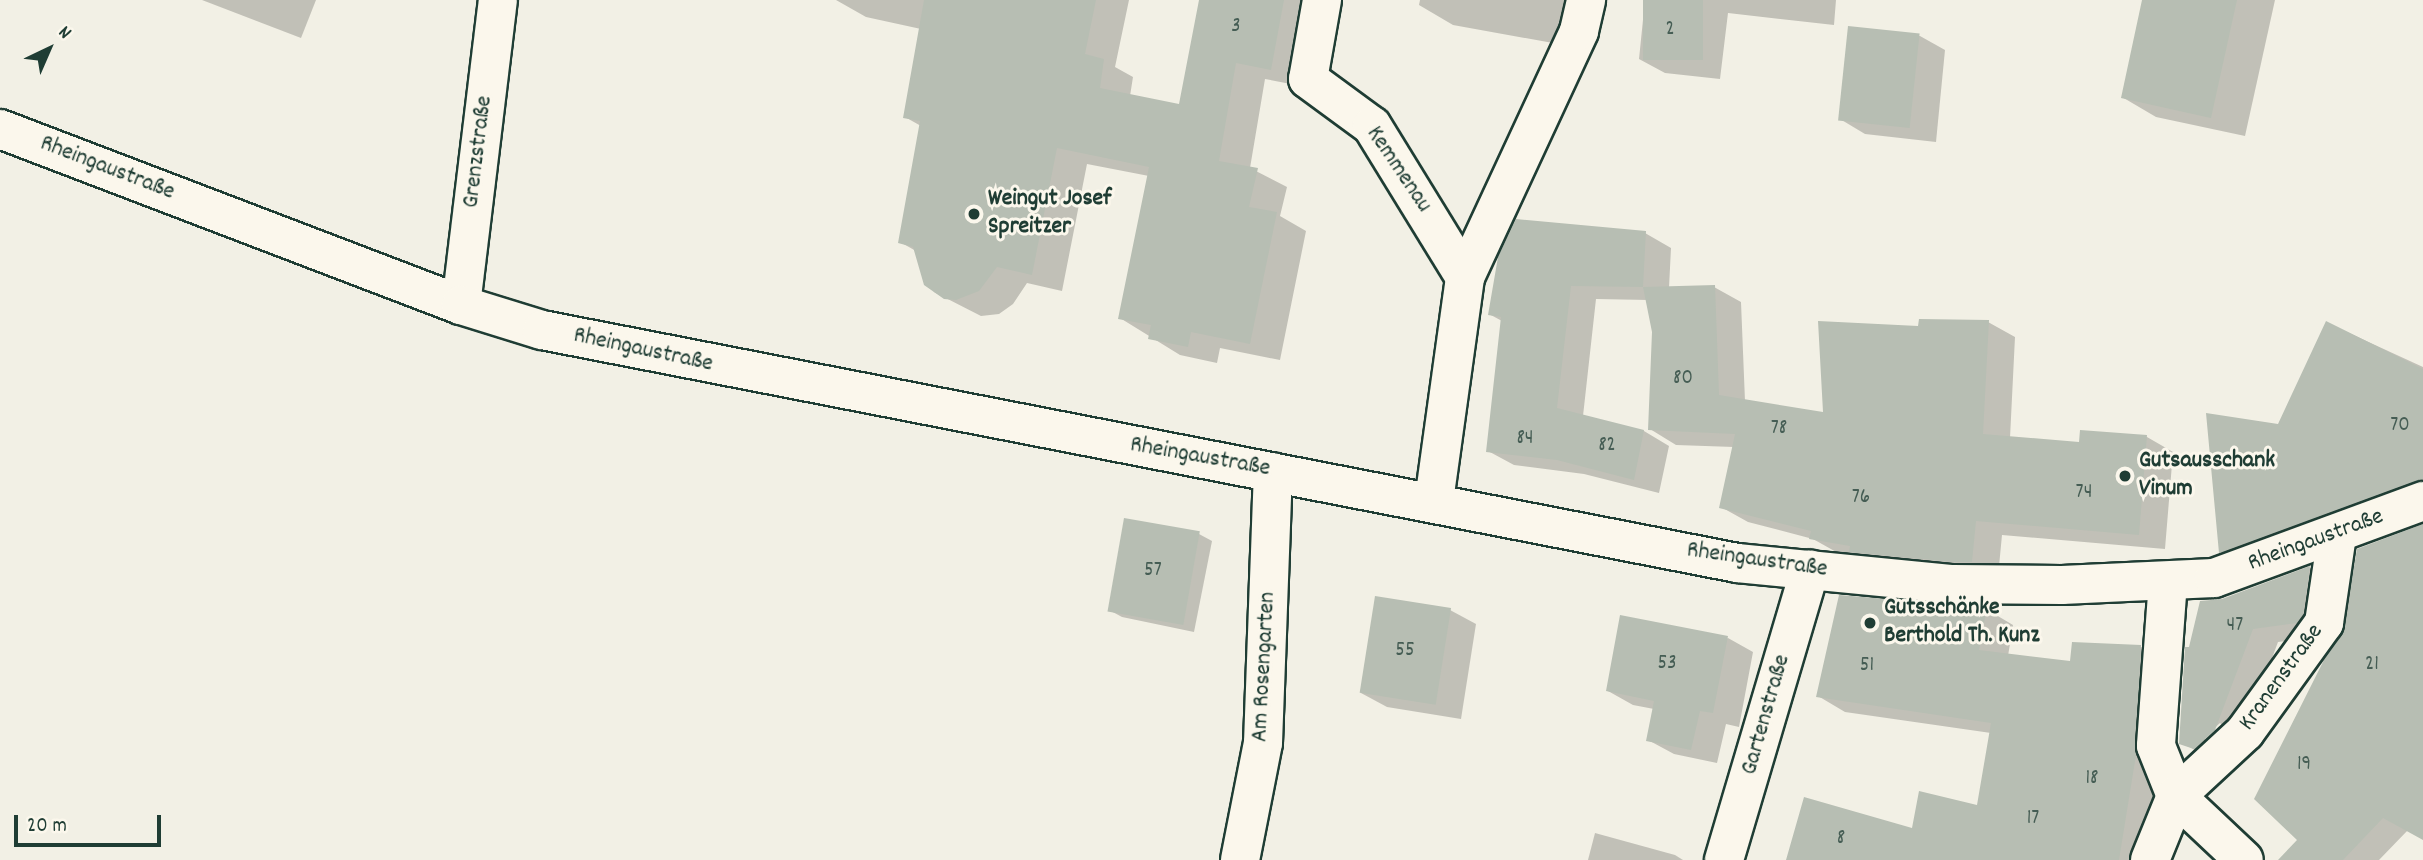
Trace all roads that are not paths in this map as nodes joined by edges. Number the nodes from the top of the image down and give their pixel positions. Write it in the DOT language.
graph roads {
  1 [pos="498,0"];
  2 [pos="1322,0"];
  3 [pos="1586,0"];
  4 [pos="0,129"];
  5 [pos="1465,277"];
  6 [pos="461,305"];
  7 [pos="1273,472"];
  8 [pos="1434,501"];
  9 [pos="2423,501"];
  10 [pos="2337,535"];
  11 [pos="1810,569"];
  12 [pos="2168,580"];
  13 [pos="2176,796"];
  14 [pos="1240,860"];
  15 [pos="1724,860"];
  16 [pos="2150,860"];
  17 [pos="2244,860"];
  1 -- 6 [label="street, Grenzstraße"];
  2 -- 5 [label="street, Kemmenau"];
  3 -- 5 [label="street"];
  4 -- 6 [label="street, Rheingaustraße"];
  5 -- 8 [label="street"];
  6 -- 7 [label="street, Rheingaustraße"];
  7 -- 8 [label="street, Rheingaustraße"];
  7 -- 14 [label="street, Am Rosengarten"];
  8 -- 11 [label="street, Rheingaustraße"];
  9 -- 10 [label="street, Rheingaustraße"];
  10 -- 12 [label="street, Rheingaustraße"];
  10 -- 13 [label="street, Kranenstraße"];
  11 -- 12 [label="street, Rheingaustraße"];
  11 -- 15 [label="street, Gartenstraße"];
  12 -- 13 [label="street"];
  13 -- 16 [label="street, Kranenstraße"];
  13 -- 17 [label="street"];
}
